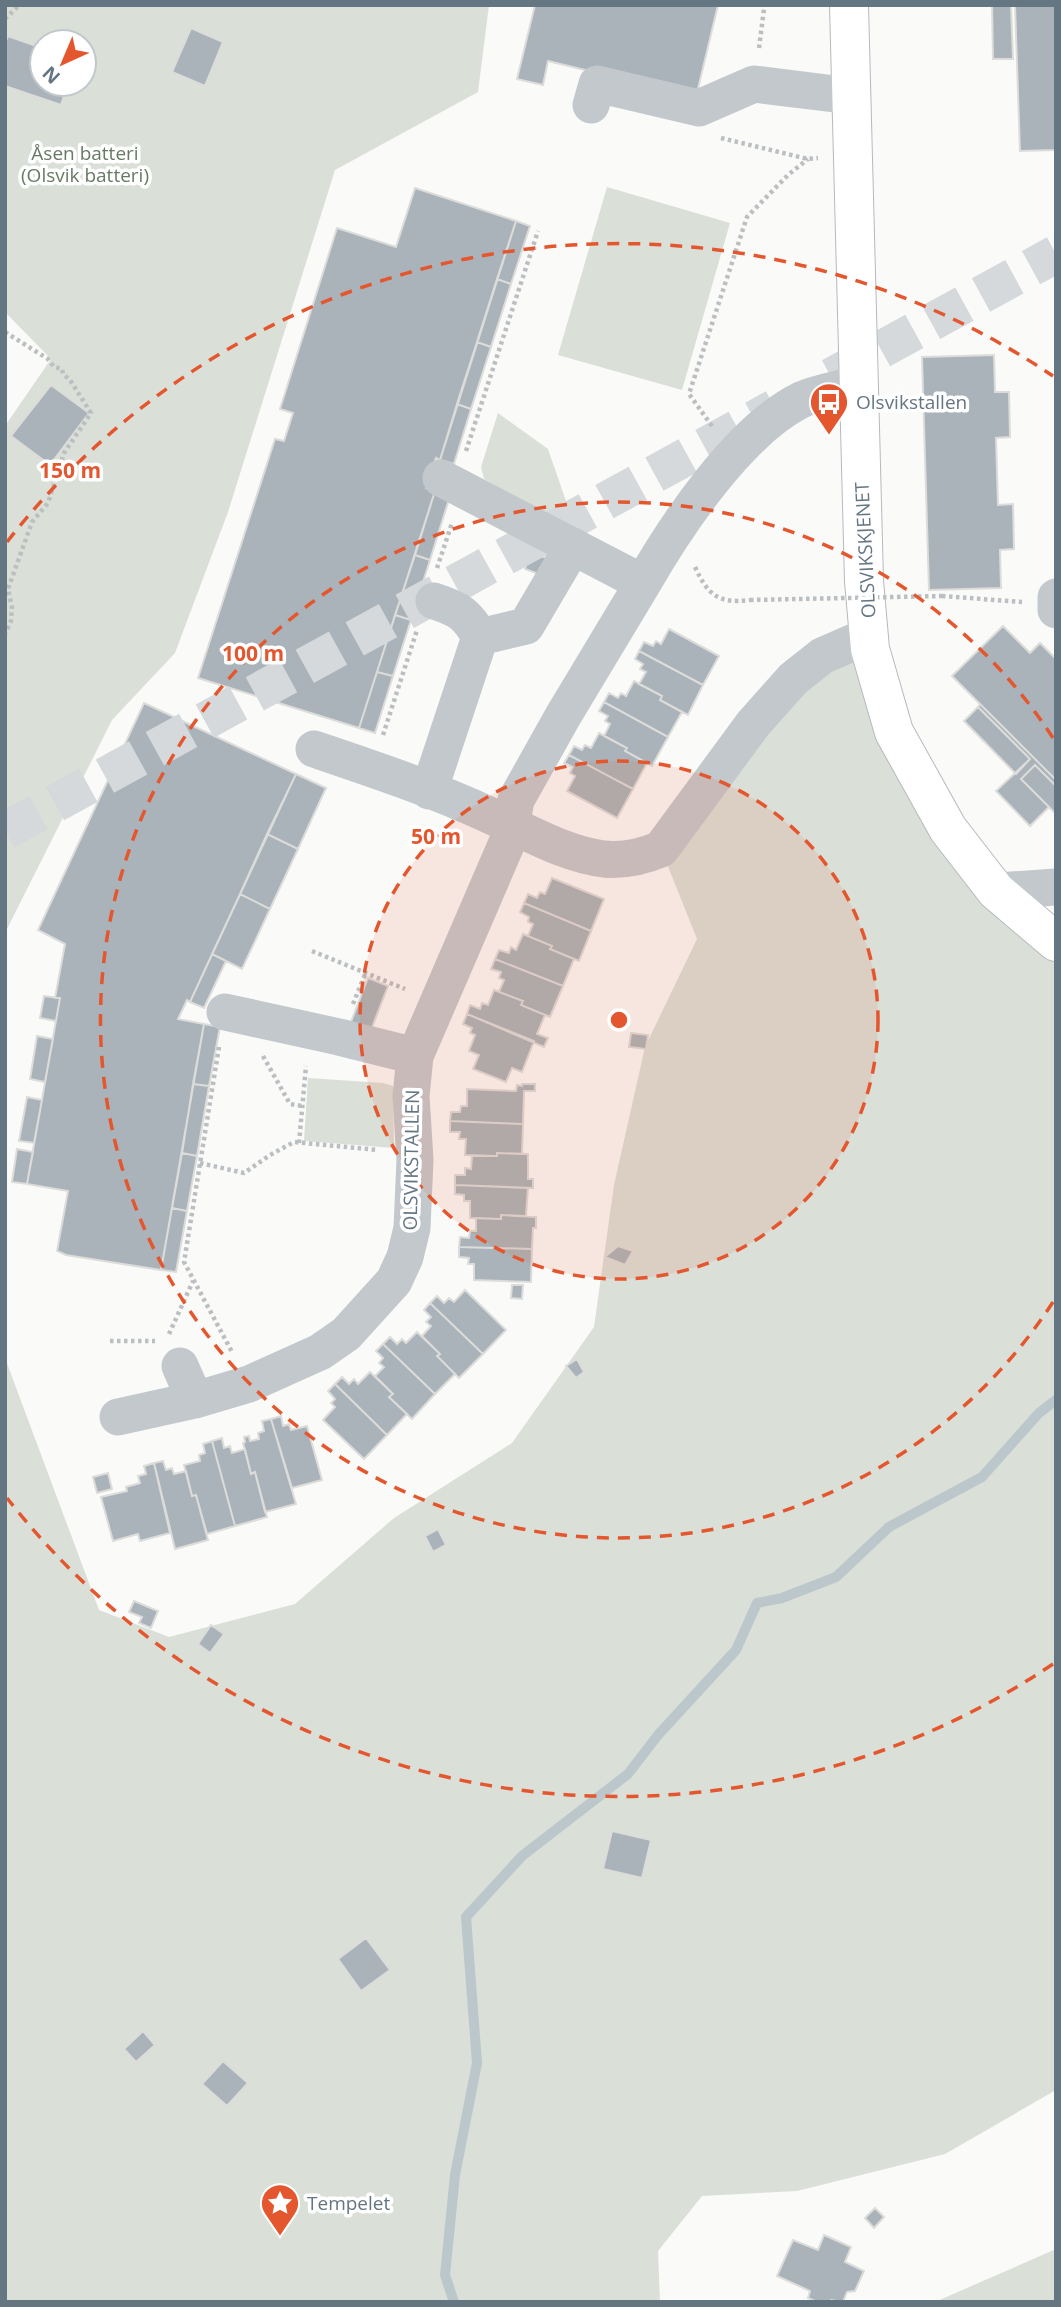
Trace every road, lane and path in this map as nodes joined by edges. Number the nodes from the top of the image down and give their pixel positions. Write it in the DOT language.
graph roads {
  1 [pos="19,5"];
  2 [pos="849,5"];
  3 [pos="5,19"];
  4 [pos="851,96"];
  5 [pos="591,105"];
  6 [pos="808,159"];
  7 [pos="538,230"];
  8 [pos="5,332"];
  9 [pos="858,384"];
  10 [pos="733,456"];
  11 [pos="448,481"];
  12 [pos="672,534"];
  13 [pos="573,546"];
  14 [pos="643,583"];
  15 [pos="7,591"];
  16 [pos="434,601"];
  17 [pos="1055,605"];
  18 [pos="5,634"];
  19 [pos="480,637"];
  20 [pos="870,649"];
  21 [pos="314,749"];
  22 [pos="429,791"];
  23 [pos="511,826"];
  24 [pos="1056,887"];
  25 [pos="996,891"];
  26 [pos="1056,942"];
  27 [pos="312,950"];
  28 [pos="366,972"];
  29 [pos="225,1012"];
  30 [pos="263,1021"];
  31 [pos="310,1031"];
  32 [pos="415,1056"];
  33 [pos="303,1106"];
  34 [pos="299,1143"];
  35 [pos="415,1160"];
  36 [pos="200,1163"];
  37 [pos="194,1280"];
  38 [pos="110,1341"];
  39 [pos="138,1341"];
  40 [pos="180,1366"];
  41 [pos="250,1384"];
  42 [pos="195,1401"];
  43 [pos="118,1417"];
  1 -- 3 [label="path"];
  2 -- 4 [label="main road, OLSVIKSKJENET"];
  4 -- 5 [label="street"];
  4 -- 9 [label="main road, OLSVIKSKJENET"];
  6 -- 10 [label="path"];
  7 -- 11 [label="path"];
  8 -- 15 [label="path"];
  9 -- 10 [label="street, OLSVIKSTALLEN"];
  9 -- 20 [label="main road, OLSVIKSKJENET"];
  10 -- 12 [label="street, OLSVIKSTALLEN"];
  11 -- 13 [label="street"];
  12 -- 14 [label="street, OLSVIKSTALLEN"];
  12 -- 17 [label="path, bridge"];
  13 -- 14 [label="street"];
  13 -- 19 [label="street"];
  14 -- 23 [label="street, OLSVIKSTALLEN"];
  15 -- 18 [label="path"];
  16 -- 19 [label="street"];
  19 -- 22 [label="street"];
  20 -- 23 [label="street"];
  20 -- 25 [label="main road, OLSVIKSKJENET"];
  21 -- 22 [label="street"];
  22 -- 23 [label="street"];
  23 -- 32 [label="street, OLSVIKSTALLEN"];
  24 -- 25 [label="street"];
  25 -- 26 [label="main road, OLSVIKSKJENET"];
  27 -- 28 [label="path"];
  29 -- 30 [label="street"];
  29 -- 36 [label="path"];
  30 -- 31 [label="street"];
  30 -- 33 [label="path"];
  31 -- 32 [label="street"];
  31 -- 33 [label="path"];
  32 -- 35 [label="street, OLSVIKSTALLEN"];
  33 -- 34 [label="path"];
  34 -- 35 [label="path"];
  34 -- 36 [label="path"];
  35 -- 41 [label="street, OLSVIKSTALLEN"];
  36 -- 37 [label="path"];
  37 -- 40 [label="path"];
  37 -- 41 [label="path"];
  38 -- 39 [label="path"];
  40 -- 42 [label="street"];
  41 -- 42 [label="street, OLSVIKSTALLEN"];
  42 -- 43 [label="street, OLSVIKSTALLEN"];
}
